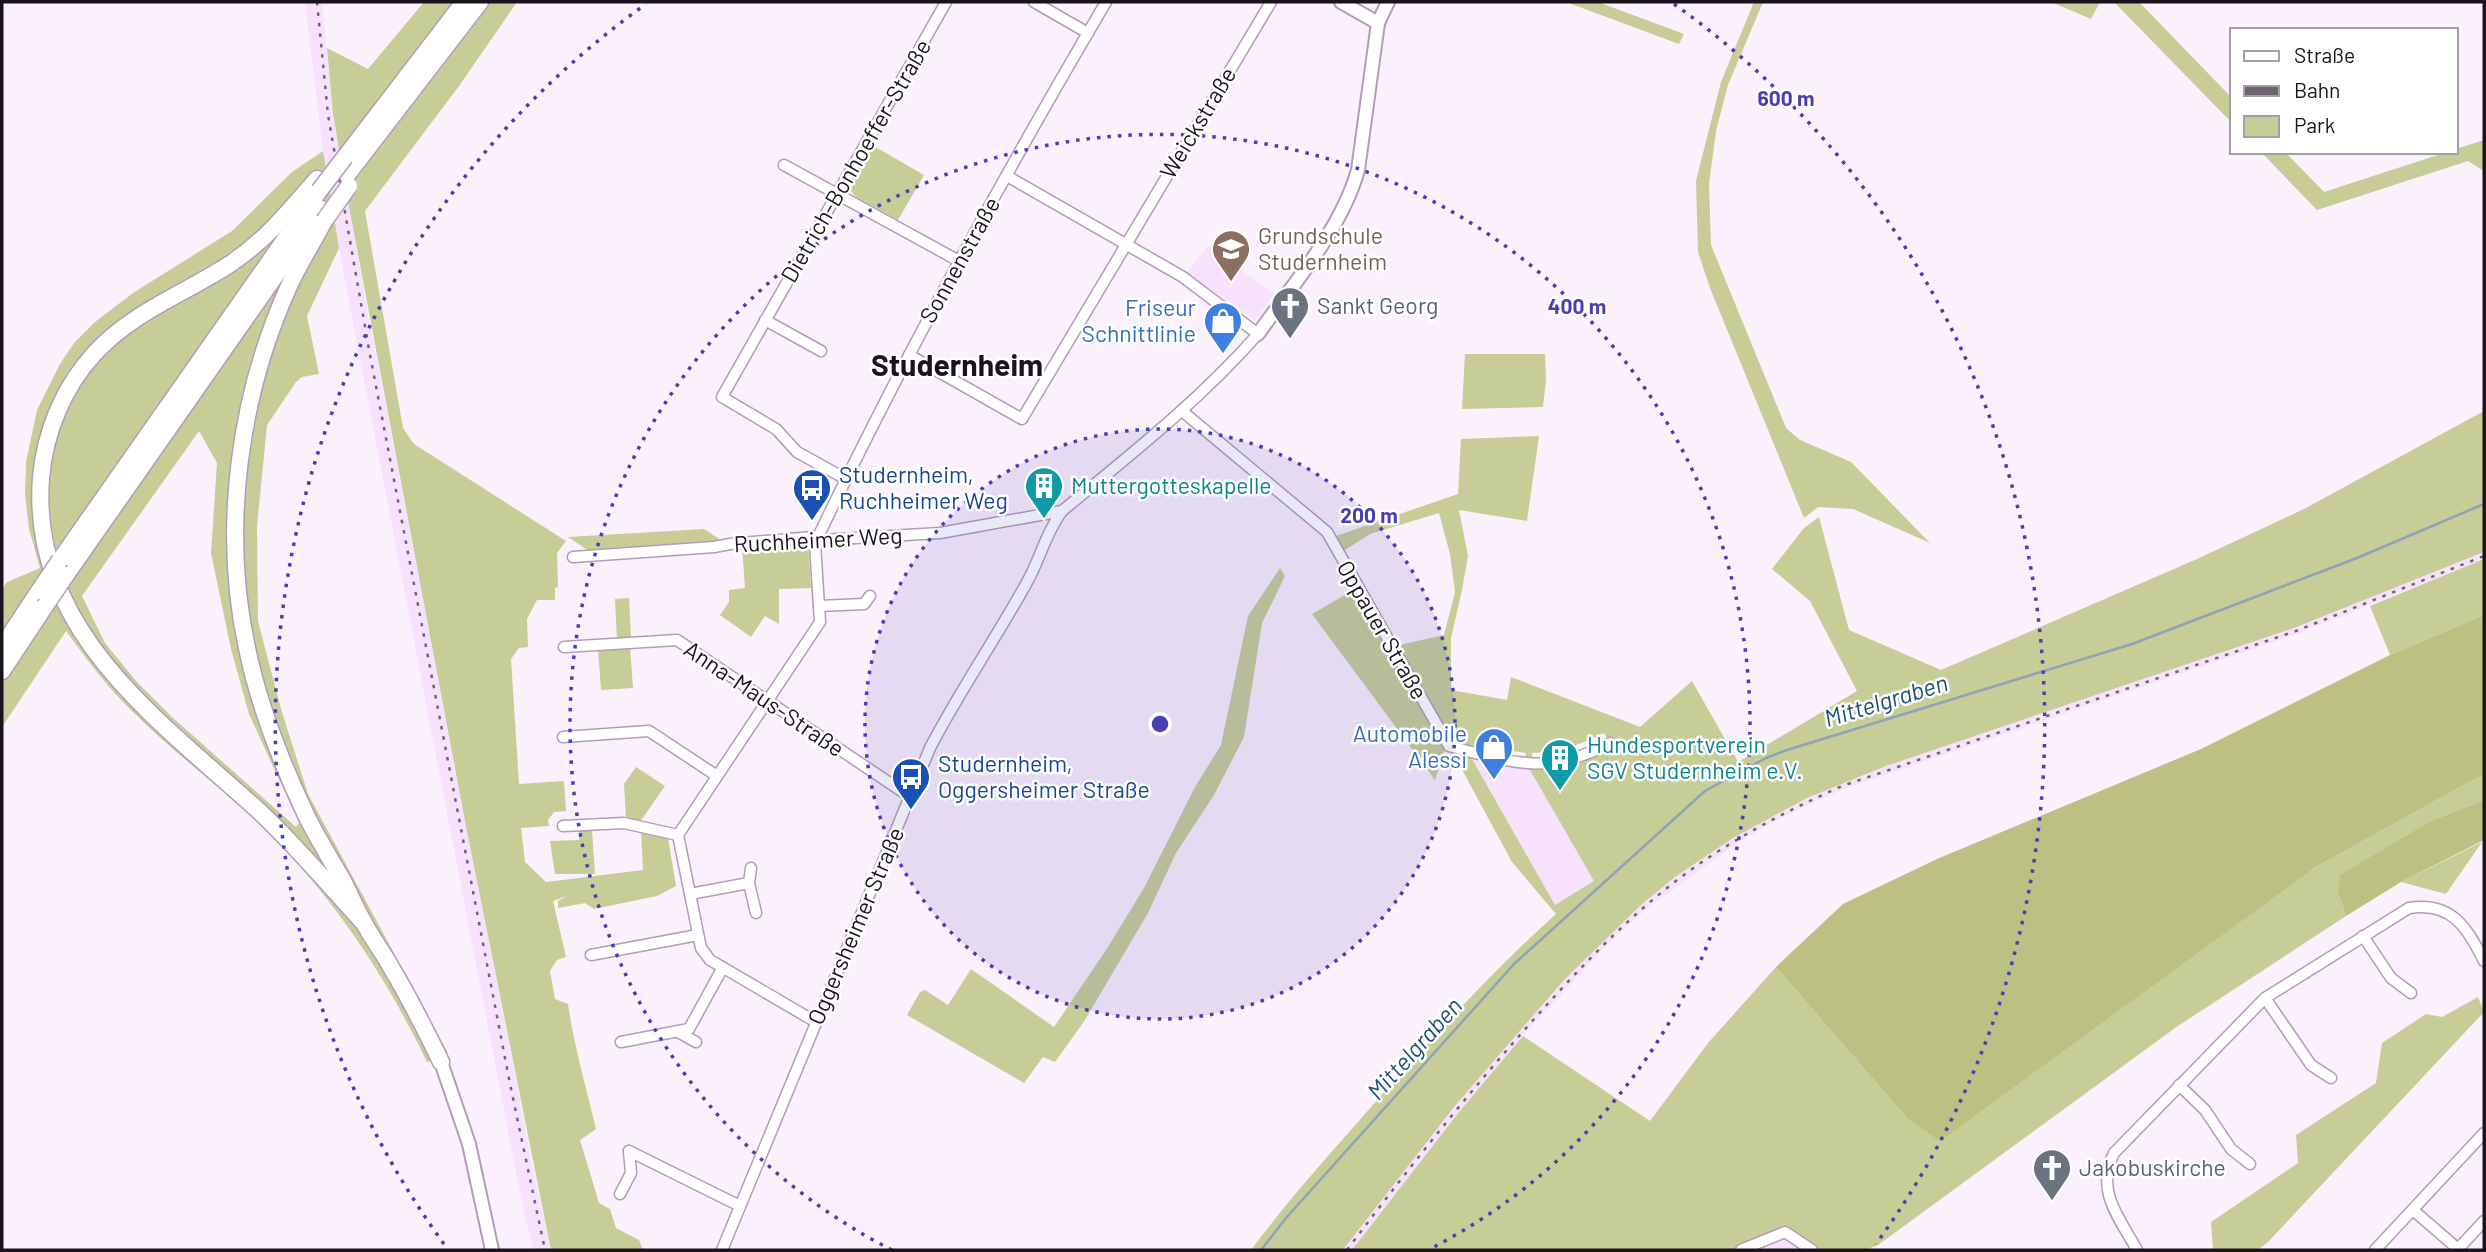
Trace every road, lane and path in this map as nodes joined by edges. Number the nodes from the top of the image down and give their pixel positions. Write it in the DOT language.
graph roads {
  1 [pos="464,2"];
  2 [pos="480,2"];
  3 [pos="946,2"];
  4 [pos="1034,2"];
  5 [pos="1106,2"];
  6 [pos="1270,2"];
  7 [pos="1341,2"];
  8 [pos="1388,2"];
  9 [pos="1378,23"];
  10 [pos="1088,33"];
  11 [pos="784,165"];
  12 [pos="1007,176"];
  13 [pos="318,185"];
  14 [pos="836,194"];
  15 [pos="323,215"];
  16 [pos="1126,244"];
  17 [pos="958,261"];
  18 [pos="765,320"];
  19 [pos="1258,334"];
  20 [pos="821,351"];
  21 [pos="909,355"];
  22 [pos="1182,411"];
  23 [pos="846,479"];
  24 [pos="1062,511"];
  25 [pos="817,539"];
  26 [pos="572,557"];
  27 [pos="63,568"];
  28 [pos="870,596"];
  29 [pos="42,598"];
  30 [pos="819,606"];
  31 [pos="2,647"];
  32 [pos="564,647"];
  33 [pos="2,671"];
  34 [pos="767,701"];
  35 [pos="563,737"];
  36 [pos="1610,743"];
  37 [pos="717,776"];
  38 [pos="909,796"];
  39 [pos="563,826"];
  40 [pos="678,835"];
  41 [pos="751,868"];
  42 [pos="749,883"];
  43 [pos="690,894"];
  44 [pos="756,913"];
  45 [pos="362,921"];
  46 [pos="698,934"];
  47 [pos="2363,936"];
  48 [pos="592,955"];
  49 [pos="2484,961"];
  50 [pos="722,969"];
  51 [pos="2411,993"];
  52 [pos="2265,998"];
  53 [pos="816,1021"];
  54 [pos="678,1032"];
  55 [pos="621,1042"];
  56 [pos="696,1042"];
  57 [pos="441,1062"];
  58 [pos="2331,1078"];
  59 [pos="2179,1084"];
  60 [pos="2484,1133"];
  61 [pos="2250,1164"];
  62 [pos="620,1194"];
  63 [pos="740,1206"];
  64 [pos="2413,1210"];
  65 [pos="2484,1221"];
  66 [pos="492,1250"];
  67 [pos="722,1250"];
  68 [pos="1741,1250"];
  69 [pos="1812,1250"];
  70 [pos="2137,1250"];
  71 [pos="2375,1250"];
  1 -- 13 [label="highway, bridge"];
  2 -- 15 [label="highway"];
  3 -- 14 [label="street, Dietrich-Bonhoeffer-Straße"];
  4 -- 10 [label="street"];
  5 -- 10 [label="street, Sonnenstraße"];
  6 -- 16 [label="street, Weickstraße"];
  7 -- 9 [label="street"];
  8 -- 9 [label="street"];
  9 -- 19 [label="street"];
  10 -- 12 [label="street, Sonnenstraße"];
  11 -- 14 [label="street"];
  12 -- 16 [label="street"];
  12 -- 17 [label="street, Sonnenstraße"];
  13 -- 27 [label="highway"];
  13 -- 45 [label="highway"];
  14 -- 17 [label="street"];
  14 -- 18 [label="street, Dietrich-Bonhoeffer-Straße"];
  15 -- 27 [label="highway"];
  15 -- 45 [label="highway"];
  16 -- 19 [label="street"];
  16 -- 21 [label="street, Weickstraße"];
  17 -- 21 [label="street, Sonnenstraße"];
  18 -- 20 [label="street"];
  18 -- 23 [label="street, Dietrich-Bonhoeffer-Straße"];
  19 -- 22 [label="street, Oggersheimer Straße"];
  21 -- 23 [label="street, Sonnenstraße"];
  22 -- 24 [label="street, Oggersheimer Straße"];
  22 -- 36 [label="street, Oppauer Straße"];
  23 -- 25 [label="street, Sonnenstraße"];
  24 -- 25 [label="street, Ruchheimer Weg"];
  24 -- 38 [label="street, Oggersheimer Straße"];
  25 -- 26 [label="street, Ruchheimer Weg"];
  25 -- 30 [label="street, Sonnenstraße"];
  27 -- 29 [label="highway, bridge"];
  28 -- 30 [label="street"];
  29 -- 31 [label="highway"];
  29 -- 33 [label="highway"];
  30 -- 34 [label="street, Sonnenstraße"];
  32 -- 34 [label="street, Anna-Maus-Straße"];
  34 -- 37 [label="street, Sonnenstraße"];
  34 -- 38 [label="street, Anna-Maus-Straße"];
  35 -- 37 [label="street"];
  37 -- 40 [label="street, Sonnenstraße"];
  38 -- 53 [label="street, Oggersheimer Straße"];
  39 -- 40 [label="street"];
  40 -- 43 [label="street"];
  41 -- 42 [label="street"];
  42 -- 43 [label="street"];
  42 -- 44 [label="street"];
  43 -- 46 [label="street"];
  45 -- 57 [label="highway"];
  46 -- 48 [label="street"];
  46 -- 50 [label="street"];
  47 -- 49 [label="street"];
  47 -- 51 [label="street"];
  47 -- 52 [label="street"];
  50 -- 53 [label="street"];
  50 -- 54 [label="street"];
  52 -- 58 [label="street"];
  52 -- 59 [label="street"];
  53 -- 63 [label="street, Oggersheimer Straße"];
  54 -- 55 [label="street"];
  54 -- 56 [label="street"];
  57 -- 66 [label="street"];
  59 -- 61 [label="street"];
  59 -- 70 [label="street"];
  60 -- 64 [label="street"];
  62 -- 63 [label="street"];
  63 -- 67 [label="street, Oggersheimer Straße"];
  64 -- 65 [label="street"];
  64 -- 71 [label="street"];
  68 -- 69 [label="street"];
}
